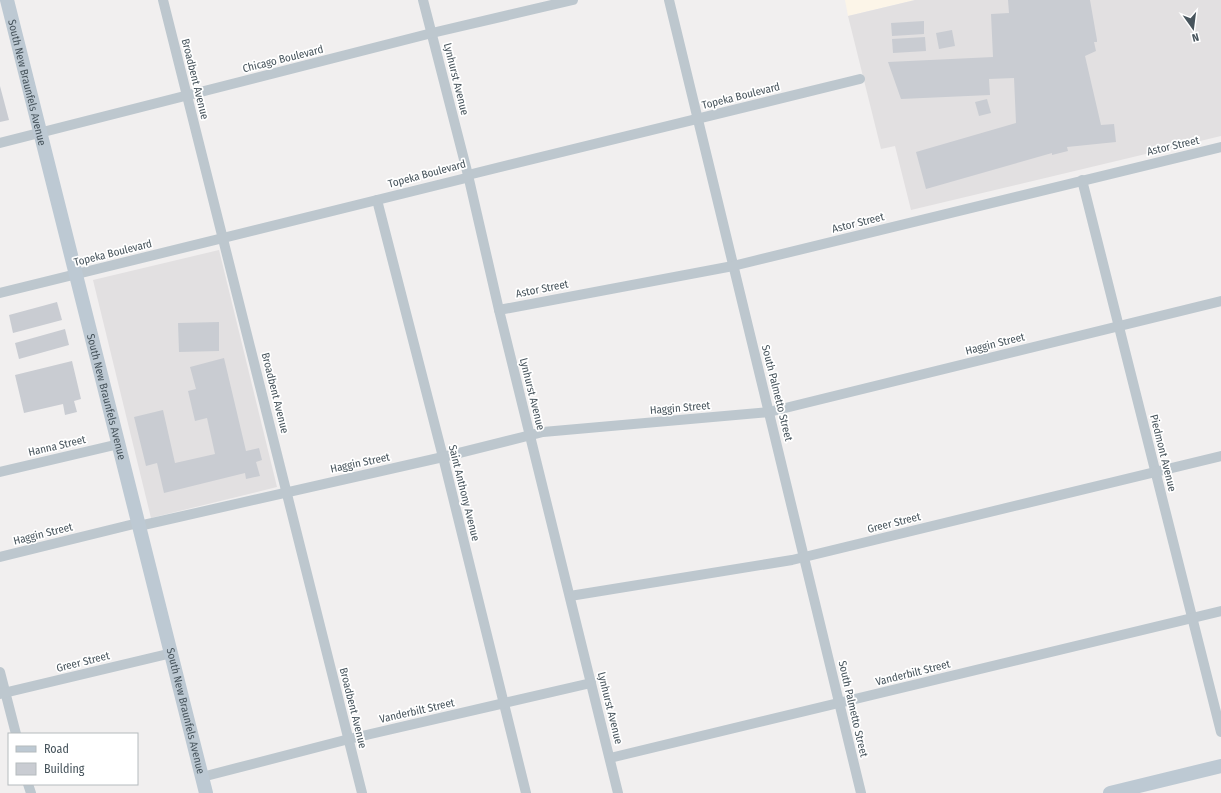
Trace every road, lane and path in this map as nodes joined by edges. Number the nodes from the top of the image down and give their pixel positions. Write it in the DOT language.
graph roads {
  1 [pos="7,0"];
  2 [pos="163,0"];
  3 [pos="423,0"];
  4 [pos="573,0"];
  5 [pos="669,0"];
  6 [pos="432,33"];
  7 [pos="860,79"];
  8 [pos="187,95"];
  9 [pos="698,118"];
  10 [pos="39,133"];
  11 [pos="0,143"];
  12 [pos="1221,147"];
  13 [pos="468,175"];
  14 [pos="1082,180"];
  15 [pos="377,200"];
  16 [pos="223,238"];
  17 [pos="734,266"];
  18 [pos="75,274"];
  19 [pos="0,293"];
  20 [pos="1221,302"];
  21 [pos="498,310"];
  22 [pos="1119,326"];
  23 [pos="769,412"];
  24 [pos="530,435"];
  25 [pos="119,444"];
  26 [pos="1221,456"];
  27 [pos="443,457"];
  28 [pos="0,472"];
  29 [pos="1156,472"];
  30 [pos="287,491"];
  31 [pos="139,524"];
  32 [pos="0,557"];
  33 [pos="804,557"];
  34 [pos="570,596"];
  35 [pos="1221,611"];
  36 [pos="1192,618"];
  37 [pos="172,653"];
  38 [pos="0,672"];
  39 [pos="591,683"];
  40 [pos="3,694"];
  41 [pos="839,703"];
  42 [pos="504,704"];
  43 [pos="1221,732"];
  44 [pos="16,733"];
  45 [pos="349,740"];
  46 [pos="610,758"];
  47 [pos="1221,766"];
  48 [pos="202,777"];
  49 [pos="206,793"];
  50 [pos="362,793"];
  51 [pos="526,793"];
  52 [pos="618,793"];
  53 [pos="861,793"];
  54 [pos="1110,793"];
  1 -- 10 [label="main road, South New Braunfels Avenue"];
  2 -- 8 [label="street, Broadbent Avenue"];
  3 -- 6 [label="street, Lynhurst Avenue"];
  4 -- 6 [label="street, Chicago Boulevard"];
  5 -- 9 [label="street, South Palmetto Street"];
  6 -- 8 [label="street, Chicago Boulevard"];
  6 -- 13 [label="street, Lynhurst Avenue"];
  7 -- 9 [label="street, Topeka Boulevard"];
  8 -- 10 [label="street, Chicago Boulevard"];
  8 -- 16 [label="street, Broadbent Avenue"];
  9 -- 13 [label="street, Topeka Boulevard"];
  9 -- 17 [label="street, South Palmetto Street"];
  10 -- 11 [label="street, Chicago Boulevard"];
  10 -- 18 [label="main road, South New Braunfels Avenue"];
  12 -- 14 [label="street, Astor Street"];
  13 -- 15 [label="street, Topeka Boulevard"];
  13 -- 21 [label="street, Lynhurst Avenue"];
  14 -- 17 [label="street, Astor Street"];
  14 -- 22 [label="street, Piedmont Avenue"];
  15 -- 16 [label="street, Topeka Boulevard"];
  15 -- 27 [label="street, Saint Anthony Avenue"];
  16 -- 18 [label="street, Topeka Boulevard"];
  16 -- 30 [label="street, Broadbent Avenue"];
  17 -- 21 [label="street, Astor Street"];
  17 -- 23 [label="street, South Palmetto Street"];
  18 -- 19 [label="street, Topeka Boulevard"];
  18 -- 25 [label="main road, South New Braunfels Avenue"];
  20 -- 22 [label="street, Haggin Street"];
  21 -- 24 [label="street, Lynhurst Avenue"];
  22 -- 23 [label="street, Haggin Street"];
  22 -- 29 [label="street, Piedmont Avenue"];
  23 -- 24 [label="street, Haggin Street"];
  23 -- 33 [label="street, South Palmetto Street"];
  24 -- 27 [label="street, Haggin Street"];
  24 -- 34 [label="street, Lynhurst Avenue"];
  25 -- 28 [label="street, Hanna Street"];
  25 -- 31 [label="main road, South New Braunfels Avenue"];
  26 -- 29 [label="street, Greer Street"];
  27 -- 30 [label="street, Haggin Street"];
  27 -- 42 [label="street, Saint Anthony Avenue"];
  29 -- 33 [label="street, Greer Street"];
  29 -- 36 [label="street, Piedmont Avenue"];
  30 -- 31 [label="street, Haggin Street"];
  30 -- 45 [label="street, Broadbent Avenue"];
  31 -- 32 [label="street, Haggin Street"];
  31 -- 37 [label="main road, South New Braunfels Avenue"];
  33 -- 34 [label="street, Greer Street"];
  33 -- 41 [label="street, South Palmetto Street"];
  34 -- 39 [label="street, Lynhurst Avenue"];
  35 -- 36 [label="street, Vanderbilt Street"];
  36 -- 41 [label="street, Vanderbilt Street"];
  36 -- 43 [label="street, Piedmont Avenue"];
  37 -- 40 [label="street, Greer Street"];
  37 -- 48 [label="main road, South New Braunfels Avenue"];
  38 -- 40 [label="street"];
  39 -- 42 [label="street, Vanderbilt Street"];
  39 -- 46 [label="street, Lynhurst Avenue"];
  40 -- 44 [label="street"];
  41 -- 46 [label="street, Vanderbilt Street"];
  41 -- 53 [label="street, South Palmetto Street"];
  42 -- 45 [label="street, Vanderbilt Street"];
  42 -- 51 [label="street, Saint Anthony Avenue"];
  45 -- 48 [label="street, Vanderbilt Street"];
  45 -- 50 [label="street, Broadbent Avenue"];
  46 -- 52 [label="street, Lynhurst Avenue"];
  47 -- 54 [label="main road"];
  48 -- 49 [label="main road, South New Braunfels Avenue"];
}
